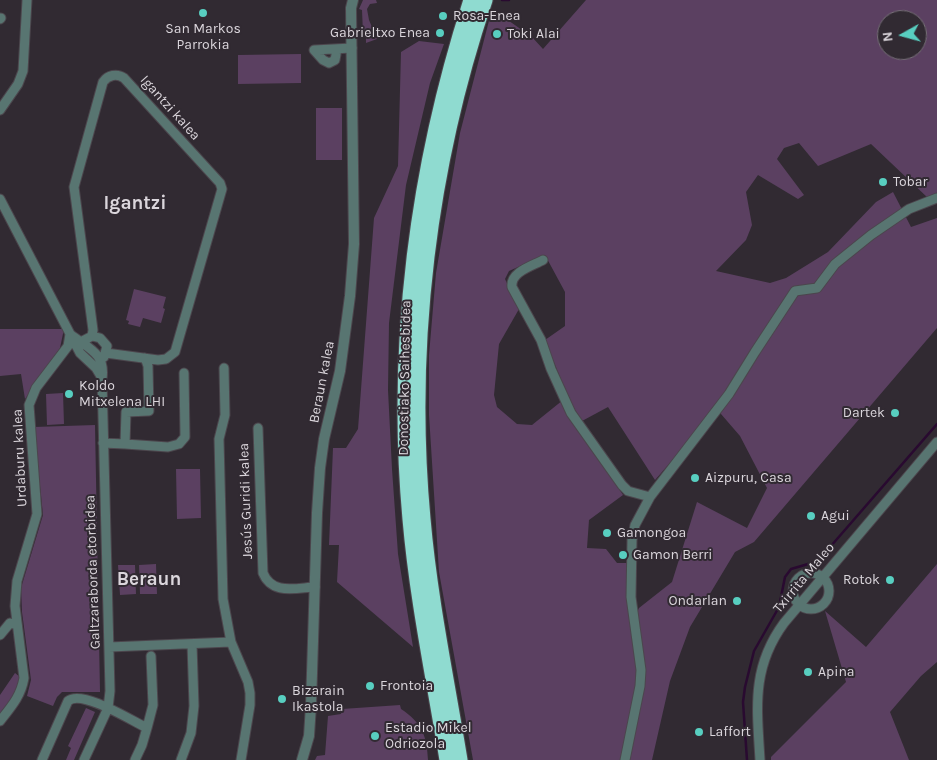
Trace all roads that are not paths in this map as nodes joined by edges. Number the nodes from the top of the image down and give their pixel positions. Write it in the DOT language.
graph roads {
  1 [pos="27,0"];
  2 [pos="472,0"];
  3 [pos="485,0"];
  4 [pos="351,3"];
  5 [pos="352,48"];
  6 [pos="337,49"];
  7 [pos="0,110"];
  8 [pos="445,118"];
  9 [pos="937,198"];
  10 [pos="0,199"];
  11 [pos="543,260"];
  12 [pos="92,336"];
  13 [pos="74,344"];
  14 [pos="103,356"];
  15 [pos="145,358"];
  16 [pos="87,362"];
  17 [pos="224,368"];
  18 [pos="184,373"];
  19 [pos="102,378"];
  20 [pos="258,428"];
  21 [pos="937,442"];
  22 [pos="103,443"];
  23 [pos="125,444"];
  24 [pos="650,496"];
  25 [pos="823,577"];
  26 [pos="315,587"];
  27 [pos="800,604"];
  28 [pos="17,625"];
  29 [pos="0,635"];
  30 [pos="231,642"];
  31 [pos="192,644"];
  32 [pos="109,647"];
  33 [pos="152,656"];
  34 [pos="108,708"];
  35 [pos="0,721"];
  36 [pos="147,728"];
  37 [pos="42,760"];
  38 [pos="84,760"];
  39 [pos="136,760"];
  40 [pos="181,760"];
  41 [pos="241,760"];
  42 [pos="302,760"];
  43 [pos="447,760"];
  44 [pos="460,760"];
  45 [pos="625,760"];
  46 [pos="760,760"];
  1 -- 7 [label="street"];
  2 -- 8 [label="highway, Donostiako Saihesbidea"];
  3 -- 8 [label="highway, Donostiako Saihesbidea"];
  4 -- 5 [label="street, Beraun kalea"];
  5 -- 6 [label="street"];
  5 -- 26 [label="street, Beraun kalea"];
  8 -- 43 [label="highway, Donostiako Saihesbidea"];
  8 -- 44 [label="highway, Donostiako Saihesbidea"];
  9 -- 24 [label="street"];
  10 -- 13 [label="street, Urdaburu kalea"];
  11 -- 24 [label="street"];
  12 -- 13 [label="street"];
  12 -- 14 [label="street"];
  12 -- 15 [label="street, Igantzi kalea"];
  13 -- 14 [label="street"];
  13 -- 16 [label="street"];
  13 -- 28 [label="street, Urdaburu kalea"];
  14 -- 15 [label="street, Igantzi kalea"];
  14 -- 16 [label="street"];
  14 -- 19 [label="street, Galtzaraborda etorbidea"];
  15 -- 23 [label="street"];
  16 -- 19 [label="street"];
  17 -- 30 [label="street"];
  18 -- 23 [label="street"];
  19 -- 22 [label="street, Galtzaraborda etorbidea"];
  20 -- 26 [label="street, Jesús Guridi kalea"];
  21 -- 25 [label="street, Txirrita Maleo"];
  22 -- 23 [label="street"];
  22 -- 32 [label="street, Galtzaraborda etorbidea"];
  24 -- 45 [label="street"];
  25 -- 27 [label="street, Txirrita Maleo"];
  25 -- 27 [label="street"];
  25 -- 27 [label="street"];
  26 -- 42 [label="street, Beraun kalea"];
  27 -- 46 [label="street, Txirrita Maleo"];
  28 -- 29 [label="street"];
  28 -- 35 [label="street, Urdaburu kalea"];
  30 -- 31 [label="street"];
  30 -- 41 [label="street"];
  31 -- 32 [label="street"];
  31 -- 40 [label="street"];
  32 -- 34 [label="street, Galtzaraborda etorbidea"];
  33 -- 36 [label="street"];
  34 -- 36 [label="street"];
  34 -- 37 [label="street"];
  34 -- 38 [label="street, Galtzaraborda etorbidea"];
  36 -- 39 [label="street"];
}
